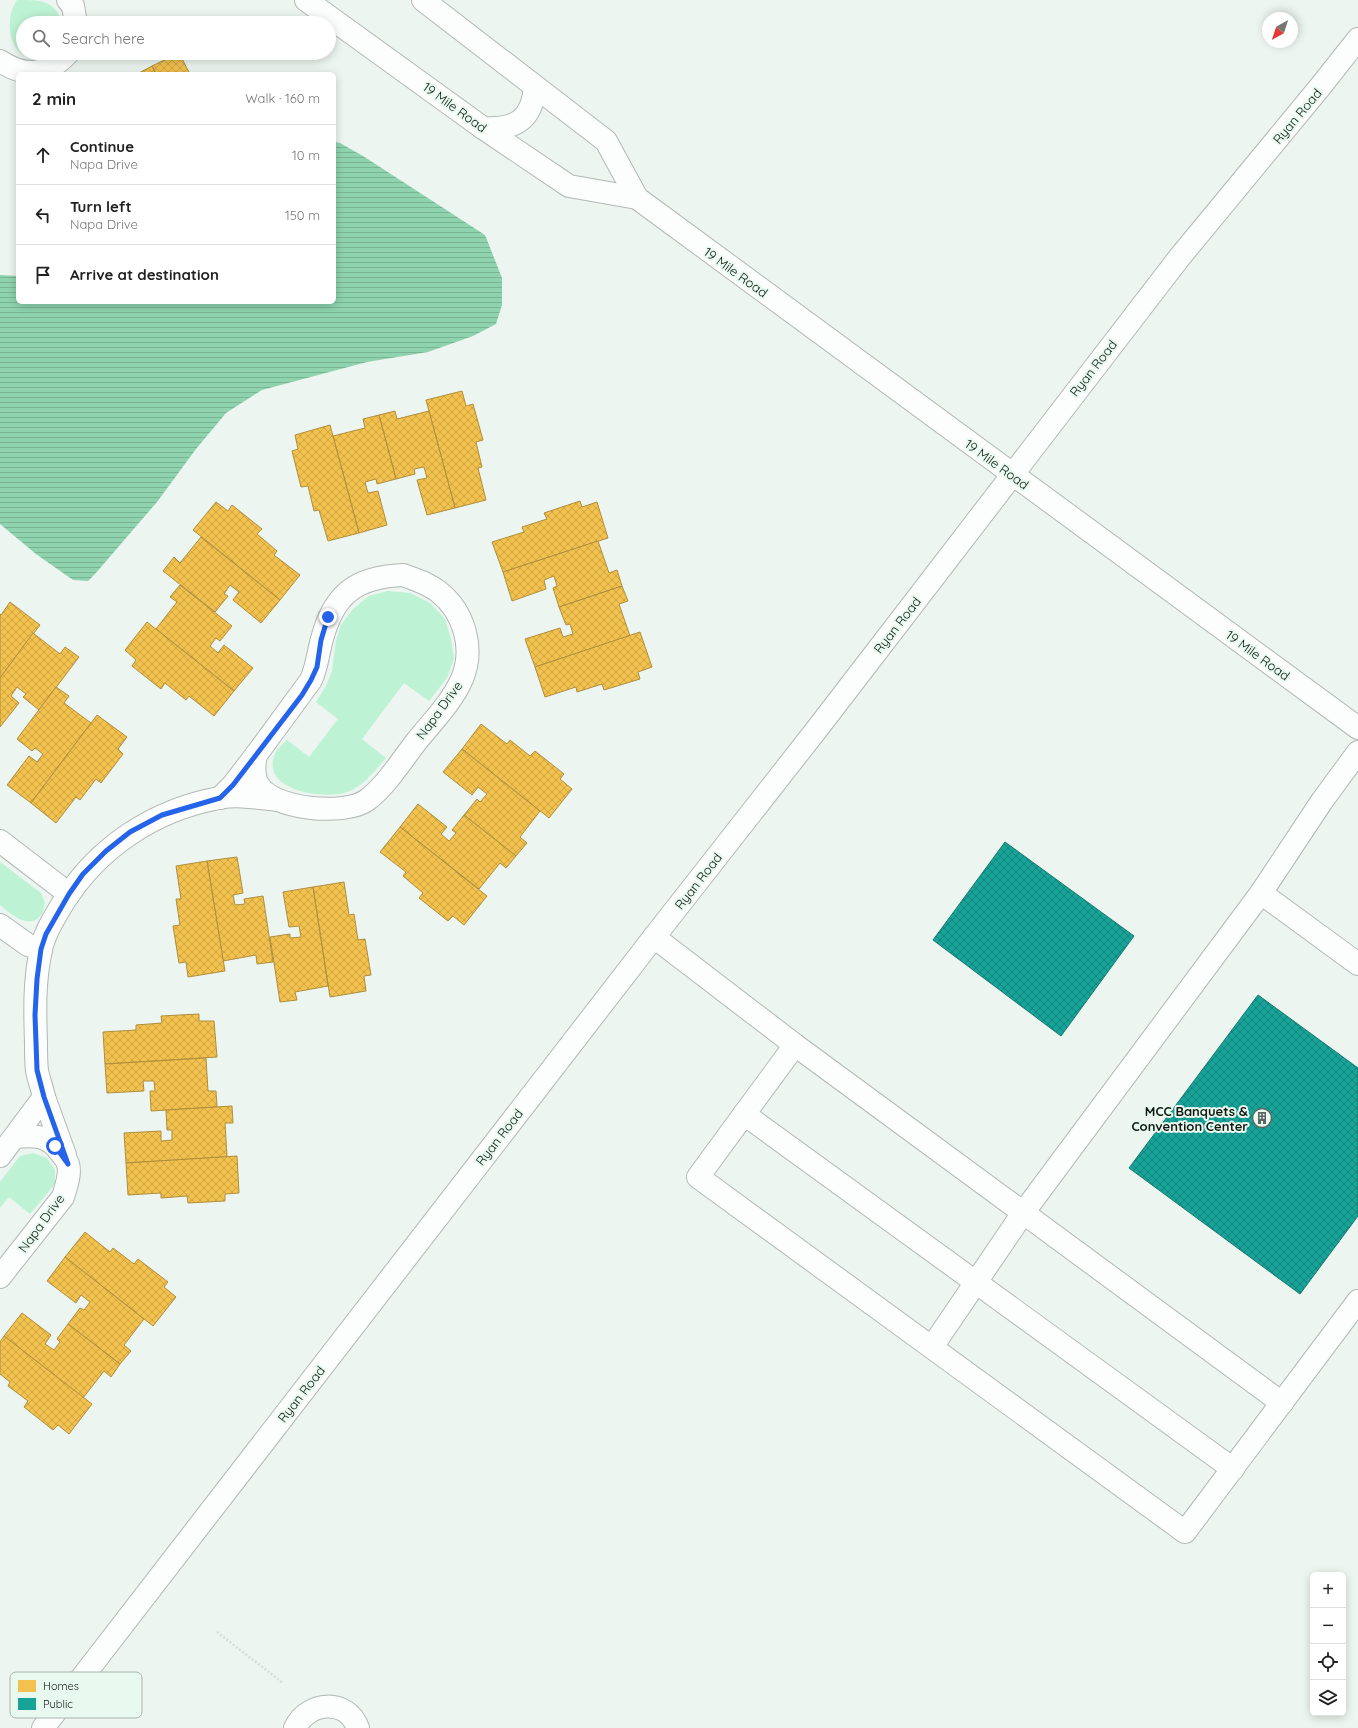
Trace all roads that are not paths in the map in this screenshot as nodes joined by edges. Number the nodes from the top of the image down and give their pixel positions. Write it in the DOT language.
graph roads {
  1 [pos="68,0"];
  2 [pos="306,0"];
  3 [pos="423,0"];
  4 [pos="75,16"];
  5 [pos="328,16"];
  6 [pos="336,22"];
  7 [pos="1358,39"];
  8 [pos="61,60"];
  9 [pos="0,61"];
  10 [pos="30,72"];
  11 [pos="30,72"];
  12 [pos="535,87"];
  13 [pos="483,128"];
  14 [pos="637,198"];
  15 [pos="1011,475"];
  16 [pos="1358,728"];
  17 [pos="1358,752"];
  18 [pos="256,755"];
  19 [pos="220,798"];
  20 [pos="277,800"];
  21 [pos="0,841"];
  22 [pos="1261,893"];
  23 [pos="69,894"];
  24 [pos="0,925"];
  25 [pos="654,937"];
  26 [pos="41,949"];
  27 [pos="1358,964"];
  28 [pos="795,1045"];
  29 [pos="44,1097"];
  30 [pos="744,1114"];
  31 [pos="15,1137"];
  32 [pos="0,1156"];
  33 [pos="68,1164"];
  34 [pos="1023,1213"];
  35 [pos="0,1277"];
  36 [pos="976,1282"];
  37 [pos="1358,1301"];
  38 [pos="932,1347"];
  39 [pos="1282,1403"];
  40 [pos="1233,1469"];
  41 [pos="86,1672"];
  42 [pos="51,1718"];
  43 [pos="43,1728"];
  44 [pos="295,1728"];
  45 [pos="358,1728"];
  1 -- 4 [label="main road"];
  2 -- 5 [label="main road, 19 Mile Road"];
  3 -- 12 [label="main road, 19 Mile Road"];
  6 -- 13 [label="main road, 19 Mile Road"];
  7 -- 15 [label="main road, Ryan Road"];
  8 -- 11 [label="main road"];
  9 -- 10 [label="main road"];
  12 -- 13 [label="main road"];
  12 -- 14 [label="main road, 19 Mile Road"];
  13 -- 14 [label="main road, 19 Mile Road"];
  14 -- 15 [label="main road, 19 Mile Road"];
  15 -- 16 [label="main road, 19 Mile Road"];
  15 -- 25 [label="main road, Ryan Road"];
  17 -- 22 [label="main road"];
  18 -- 19 [label="main road, Napa Drive"];
  18 -- 20 [label="main road, Napa Drive"];
  18 -- 20 [label="main road, Napa Drive"];
  19 -- 20 [label="main road, Napa Drive"];
  19 -- 23 [label="main road, Napa Drive"];
  21 -- 23 [label="main road"];
  22 -- 27 [label="main road"];
  22 -- 34 [label="main road"];
  23 -- 26 [label="main road, Napa Drive"];
  24 -- 26 [label="main road"];
  25 -- 28 [label="main road"];
  25 -- 41 [label="main road, Ryan Road"];
  26 -- 29 [label="main road, Napa Drive"];
  28 -- 30 [label="main road"];
  28 -- 34 [label="main road"];
  29 -- 31 [label="main road"];
  29 -- 33 [label="main road, Napa Drive"];
  30 -- 36 [label="main road"];
  30 -- 38 [label="main road"];
  31 -- 32 [label="main road"];
  31 -- 33 [label="main road"];
  33 -- 35 [label="main road, Napa Drive"];
  34 -- 36 [label="main road"];
  34 -- 39 [label="main road"];
  36 -- 38 [label="main road"];
  36 -- 40 [label="main road"];
  37 -- 39 [label="main road"];
  38 -- 40 [label="main road"];
  39 -- 40 [label="main road"];
  42 -- 43 [label="main road, Ryan Road"];
  44 -- 45 [label="main road"];
}
